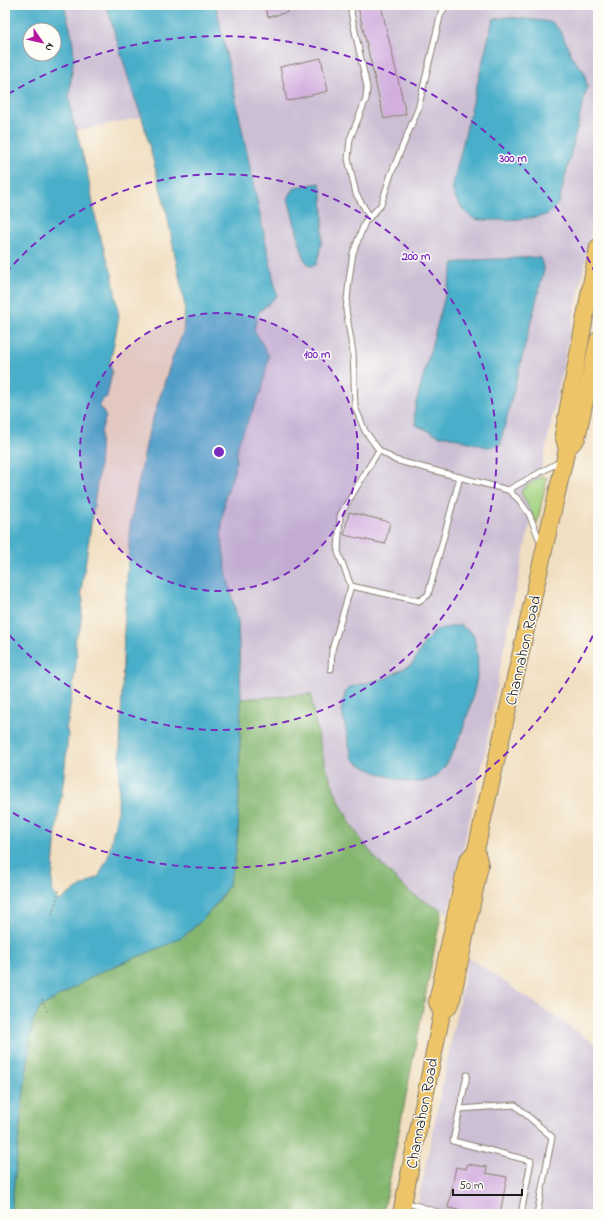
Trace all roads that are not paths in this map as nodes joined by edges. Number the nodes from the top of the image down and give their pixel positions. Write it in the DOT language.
graph roads {
  1 [pos="353,5"];
  2 [pos="447,5"];
  3 [pos="370,217"];
  4 [pos="598,247"];
  5 [pos="598,340"];
  6 [pos="379,450"];
  7 [pos="566,454"];
  8 [pos="460,477"];
  9 [pos="508,490"];
  10 [pos="545,551"];
  11 [pos="351,586"];
  12 [pos="331,670"];
  13 [pos="467,1075"];
  14 [pos="460,1109"];
  15 [pos="402,1208"];
  16 [pos="444,1214"];
  17 [pos="521,1214"];
  18 [pos="537,1214"];
  1 -- 3 [label="lane"];
  2 -- 3 [label="lane"];
  3 -- 6 [label="lane"];
  4 -- 7 [label="main road, Channahon Road"];
  5 -- 7 [label="main road, Channahon Road"];
  6 -- 8 [label="lane"];
  6 -- 11 [label="lane"];
  7 -- 9 [label="lane"];
  7 -- 10 [label="main road, Channahon Road"];
  8 -- 9 [label="lane"];
  8 -- 11 [label="lane"];
  9 -- 10 [label="lane"];
  10 -- 15 [label="main road, Channahon Road"];
  11 -- 12 [label="lane"];
  13 -- 14 [label="lane"];
  14 -- 17 [label="lane"];
  14 -- 18 [label="lane"];
  15 -- 16 [label="lane"];
}
